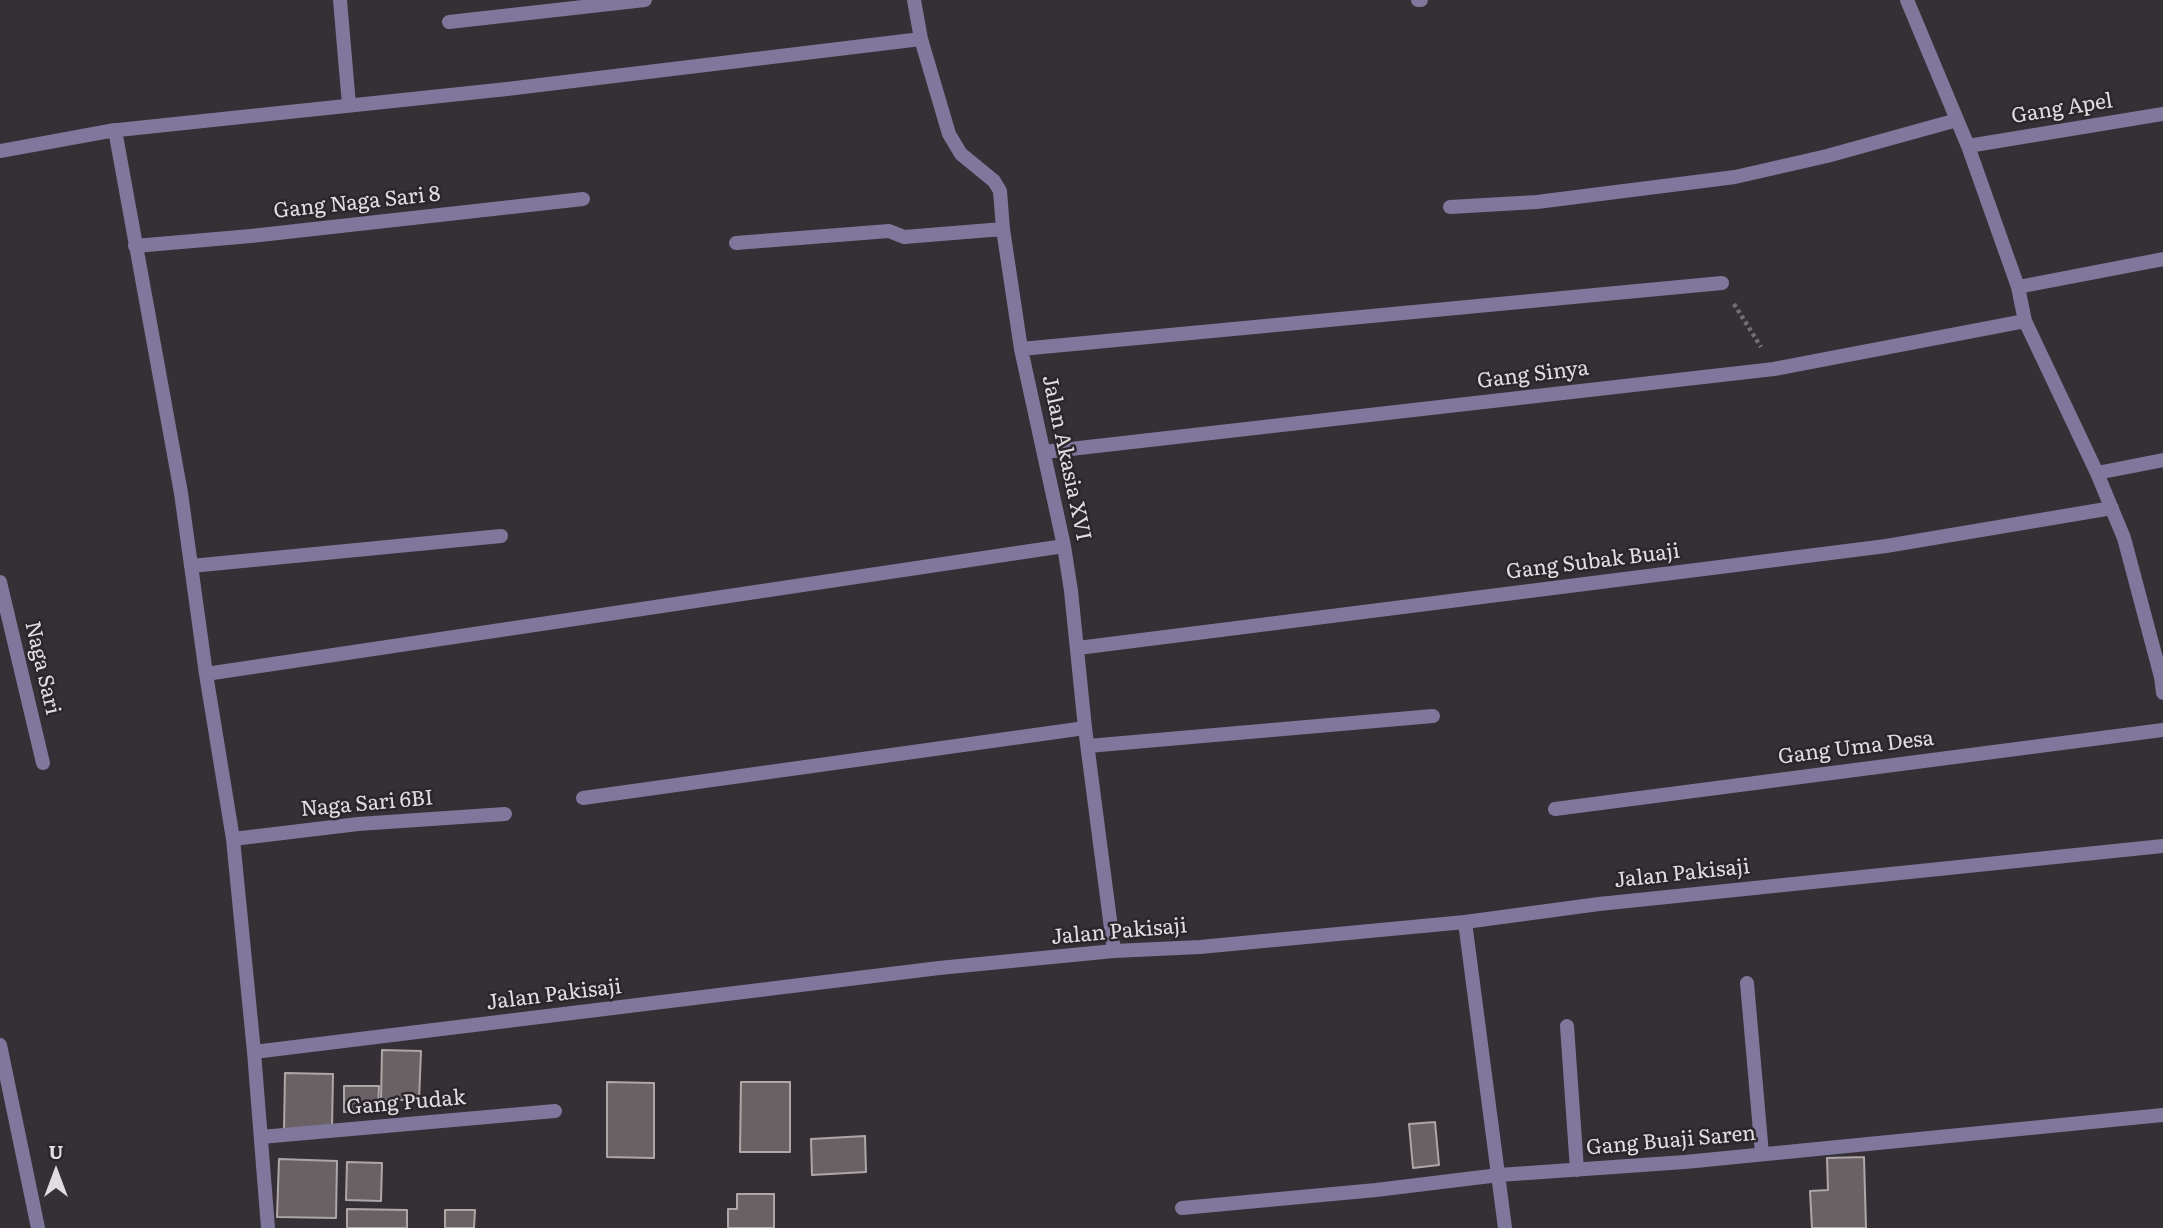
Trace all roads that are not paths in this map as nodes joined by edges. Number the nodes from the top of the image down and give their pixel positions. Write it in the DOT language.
graph roads {
  1 [pos="340,0"];
  2 [pos="645,0"];
  3 [pos="914,0"];
  4 [pos="1907,0"];
  5 [pos="449,22"];
  6 [pos="921,39"];
  7 [pos="349,105"];
  8 [pos="2163,114"];
  9 [pos="1957,120"];
  10 [pos="118,130"];
  11 [pos="1968,146"];
  12 [pos="0,150"];
  13 [pos="583,199"];
  14 [pos="1450,207"];
  15 [pos="1003,229"];
  16 [pos="736,243"];
  17 [pos="135,246"];
  18 [pos="2163,259"];
  19 [pos="1722,283"];
  20 [pos="2018,287"];
  21 [pos="2025,321"];
  22 [pos="1021,349"];
  23 [pos="1044,452"];
  24 [pos="2163,460"];
  25 [pos="2097,473"];
  26 [pos="2112,508"];
  27 [pos="501,536"];
  28 [pos="1065,546"];
  29 [pos="191,566"];
  30 [pos="0,582"];
  31 [pos="1078,648"];
  32 [pos="206,674"];
  33 [pos="2162,677"];
  34 [pos="2163,693"];
  35 [pos="1433,716"];
  36 [pos="1085,728"];
  37 [pos="2163,730"];
  38 [pos="1088,746"];
  39 [pos="43,763"];
  40 [pos="583,798"];
  41 [pos="1555,809"];
  42 [pos="505,814"];
  43 [pos="233,839"];
  44 [pos="2163,846"];
  45 [pos="1465,922"];
  46 [pos="1114,951"];
  47 [pos="1746,983"];
  48 [pos="1566,1026"];
  49 [pos="0,1045"];
  50 [pos="254,1052"];
  51 [pos="555,1111"];
  52 [pos="2163,1115"];
  53 [pos="261,1138"];
  54 [pos="1762,1154"];
  55 [pos="1577,1170"];
  56 [pos="1499,1175"];
  57 [pos="1182,1208"];
  58 [pos="38,1228"];
  59 [pos="268,1228"];
  60 [pos="1505,1228"];
  1 -- 7 [label="street"];
  2 -- 5 [label="street"];
  3 -- 6 [label="street, Jalan Akasia XVI"];
  4 -- 9 [label="street"];
  6 -- 7 [label="street"];
  6 -- 15 [label="street, Jalan Akasia XVI"];
  7 -- 10 [label="street"];
  8 -- 11 [label="street, Gang Apel"];
  9 -- 11 [label="street"];
  9 -- 14 [label="street"];
  11 -- 20 [label="street"];
  12 -- 17 [label="street"];
  13 -- 17 [label="street, Gang Naga Sari 8"];
  15 -- 16 [label="street"];
  15 -- 22 [label="street, Jalan Akasia XVI"];
  17 -- 29 [label="street"];
  18 -- 20 [label="street"];
  19 -- 22 [label="street"];
  20 -- 21 [label="street"];
  21 -- 23 [label="street, Gang Sinya"];
  21 -- 25 [label="street"];
  22 -- 23 [label="street, Jalan Akasia XVI"];
  23 -- 28 [label="street, Jalan Akasia XVI"];
  24 -- 25 [label="street"];
  25 -- 26 [label="street"];
  26 -- 31 [label="street, Gang Subak Buaji"];
  26 -- 33 [label="street"];
  27 -- 29 [label="street"];
  28 -- 31 [label="street, Jalan Akasia XVI"];
  28 -- 32 [label="street"];
  29 -- 32 [label="street"];
  30 -- 39 [label="street, Naga Sari"];
  31 -- 36 [label="street, Jalan Akasia XVI"];
  32 -- 43 [label="street"];
  33 -- 34 [label="street"];
  35 -- 38 [label="street"];
  36 -- 38 [label="street, Jalan Akasia XVI"];
  36 -- 40 [label="street"];
  37 -- 41 [label="street, Gang Uma Desa"];
  38 -- 46 [label="street, Jalan Akasia XVI"];
  42 -- 43 [label="street, Naga Sari 6BI"];
  43 -- 50 [label="street"];
  44 -- 45 [label="street, Jalan Pakisaji"];
  45 -- 46 [label="street, Jalan Pakisaji"];
  45 -- 56 [label="street"];
  46 -- 50 [label="street, Jalan Pakisaji"];
  47 -- 54 [label="street"];
  48 -- 55 [label="street"];
  49 -- 58 [label="street"];
  50 -- 53 [label="street"];
  51 -- 53 [label="street, Gang Pudak"];
  52 -- 54 [label="street, Gang Buaji Saren"];
  53 -- 59 [label="street"];
  54 -- 55 [label="street, Gang Buaji Saren"];
  55 -- 56 [label="street, Gang Buaji Saren"];
  56 -- 57 [label="street, Gang Buaji Saren"];
  56 -- 60 [label="street"];
}
